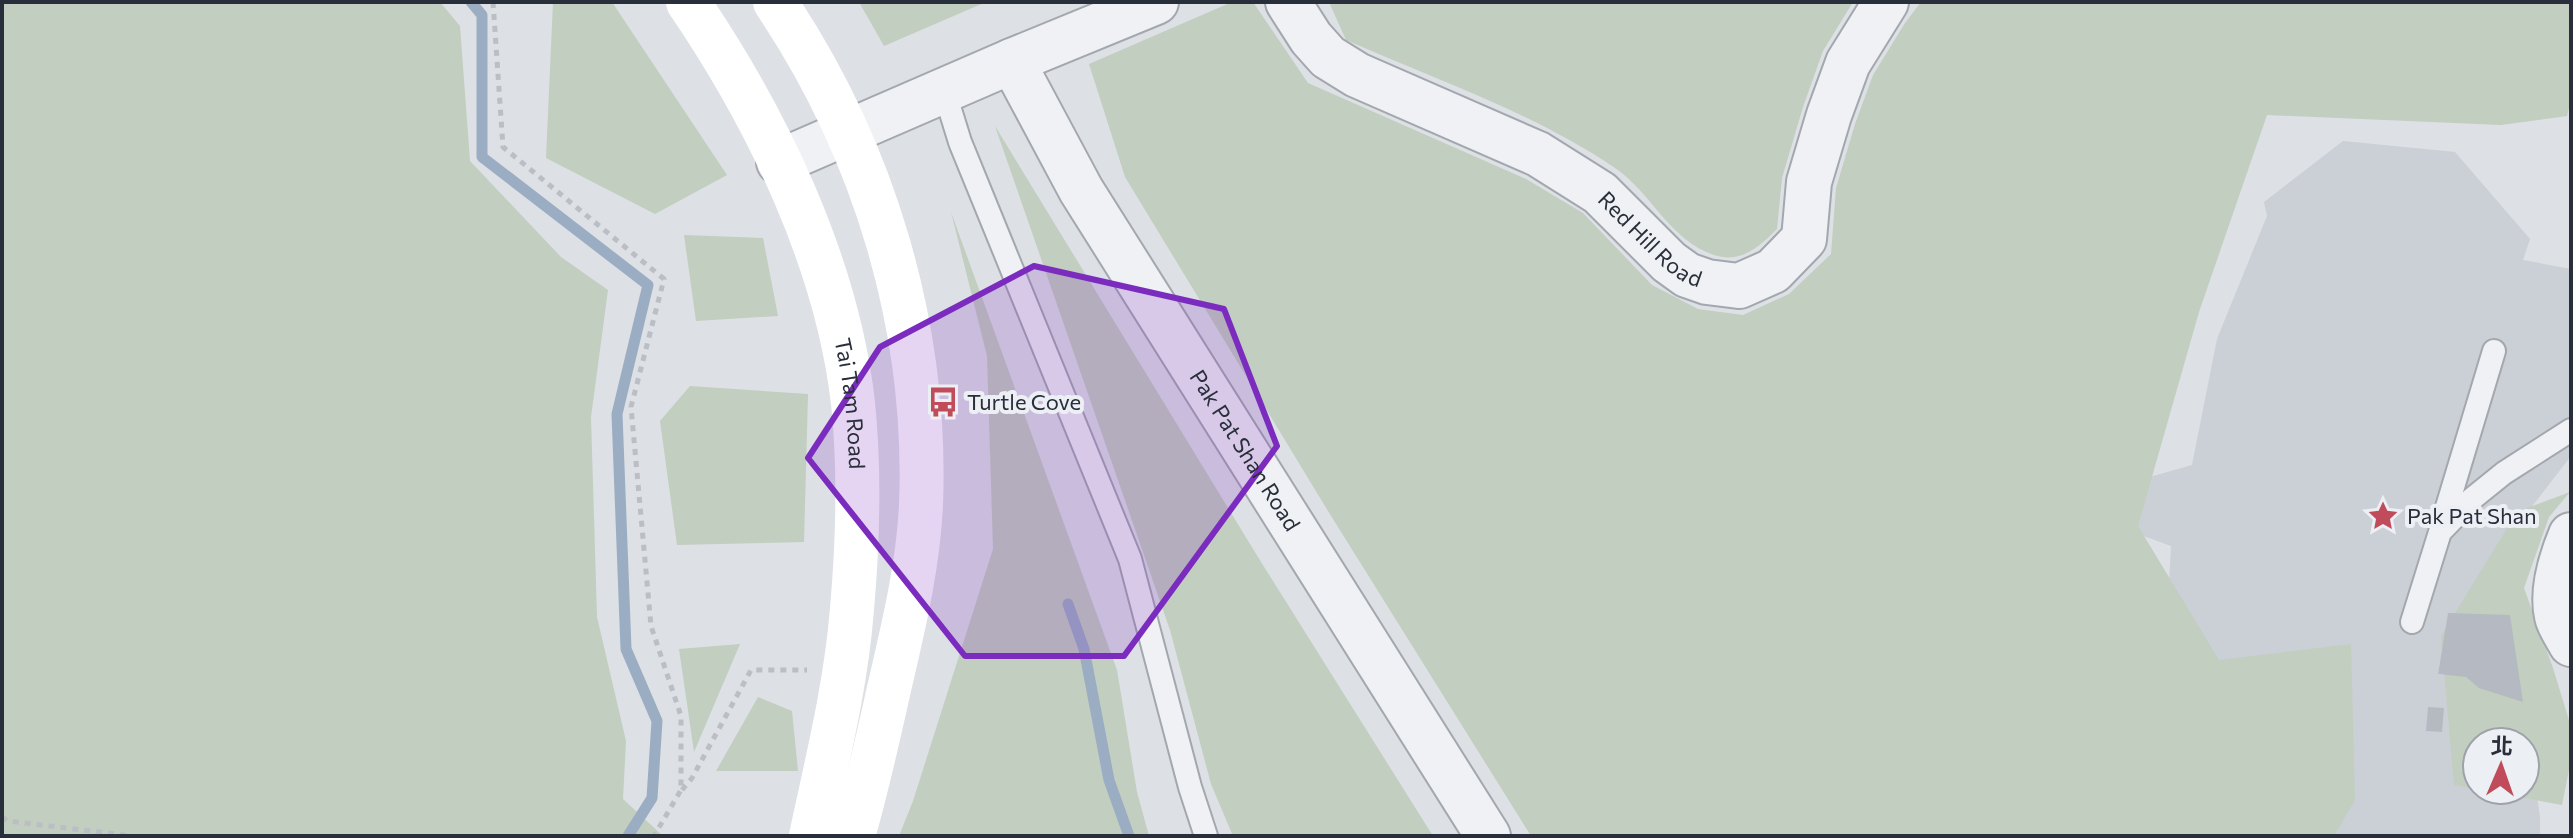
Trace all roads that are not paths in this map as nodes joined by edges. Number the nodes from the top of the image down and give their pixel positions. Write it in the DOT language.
graph roads {
  1 [pos="688,2"];
  2 [pos="775,2"];
  3 [pos="1156,2"];
  4 [pos="1288,2"];
  5 [pos="1886,2"];
  6 [pos="1012,61"];
  7 [pos="944,90"];
  8 [pos="847,131"];
  9 [pos="779,162"];
  10 [pos="2494,351"];
  11 [pos="2571,430"];
  12 [pos="2440,532"];
  13 [pos="2571,535"];
  14 [pos="2412,622"];
  15 [pos="2571,644"];
  16 [pos="811,836"];
  17 [pos="853,836"];
  18 [pos="1206,836"];
  19 [pos="1488,836"];
  1 -- 9 [label="main road, Tai Tam Road"];
  2 -- 8 [label="main road"];
  3 -- 6 [label="street"];
  4 -- 5 [label="street, Red Hill Road"];
  6 -- 7 [label="street"];
  6 -- 19 [label="street, Pak Pat Shan Road"];
  7 -- 8 [label="street"];
  7 -- 18 [label="lane"];
  8 -- 9 [label="street"];
  8 -- 17 [label="main road"];
  9 -- 16 [label="main road, Tai Tam Road"];
  10 -- 12 [label="lane"];
  11 -- 12 [label="lane"];
  12 -- 14 [label="lane"];
  13 -- 15 [label="street"];
}
